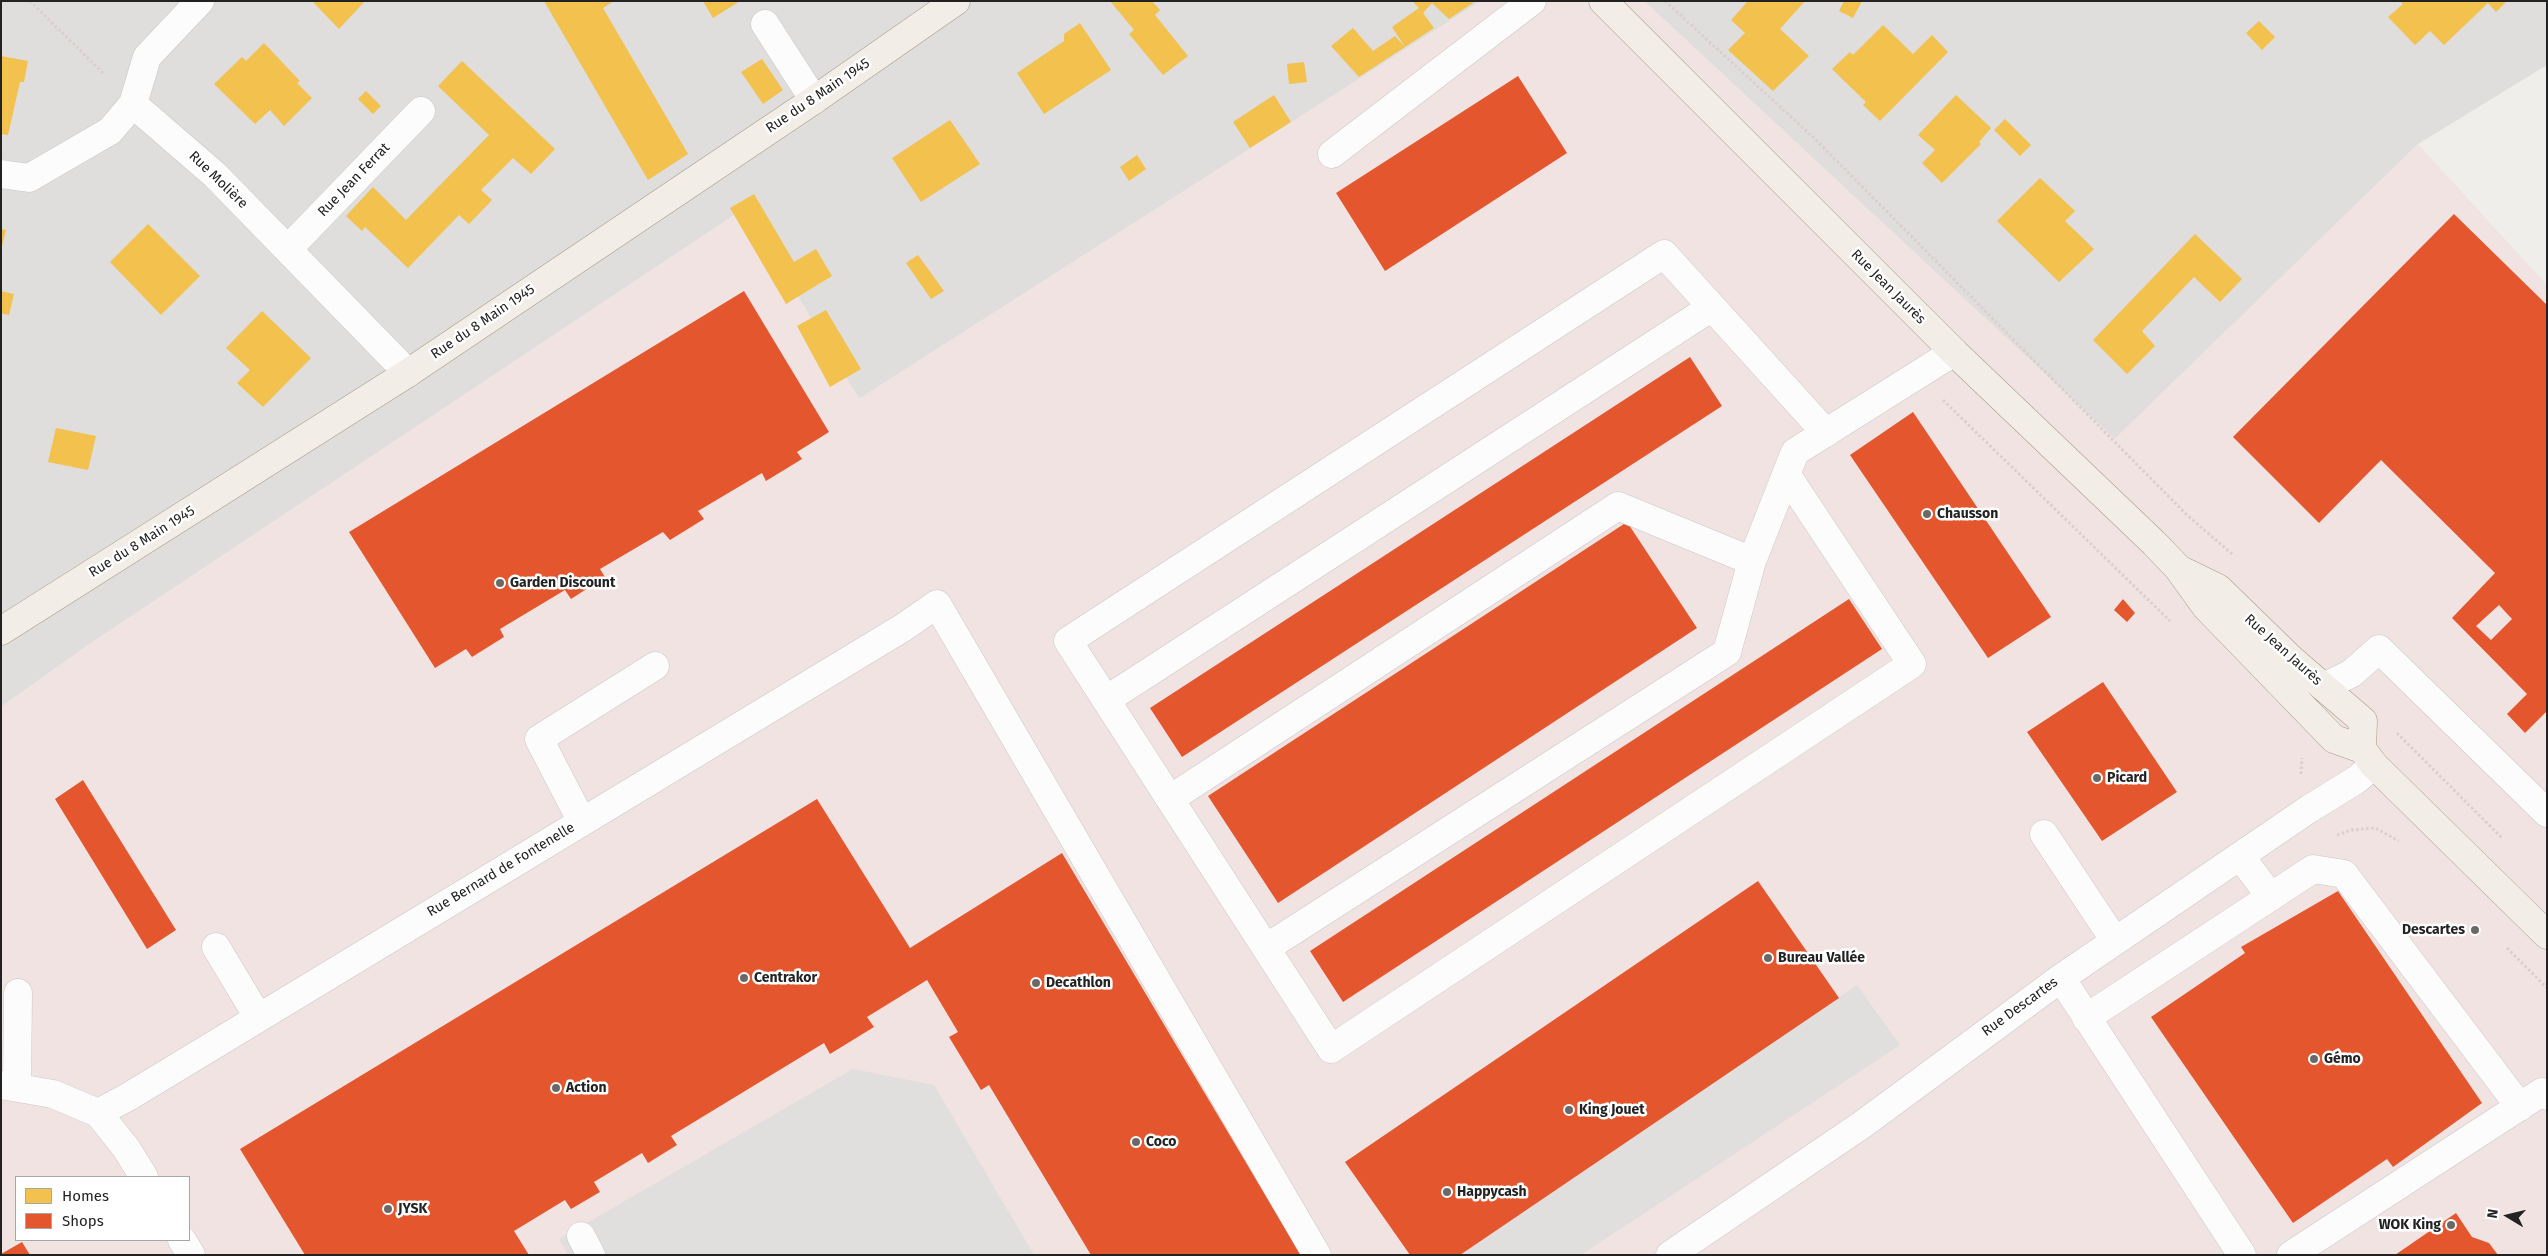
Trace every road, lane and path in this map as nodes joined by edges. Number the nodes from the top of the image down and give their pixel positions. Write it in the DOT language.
graph roads {
  1 [pos="30,1"];
  2 [pos="200,1"];
  3 [pos="956,1"];
  4 [pos="1532,1"];
  5 [pos="1603,1"];
  6 [pos="1665,1"];
  7 [pos="765,24"];
  8 [pos="814,100"];
  9 [pos="134,104"];
  10 [pos="421,111"];
  11 [pos="1332,154"];
  12 [pos="1,174"];
  13 [pos="288,249"];
  14 [pos="1712,308"];
  15 [pos="1954,352"];
  16 [pos="408,372"];
  17 [pos="1918,375"];
  18 [pos="1826,433"];
  19 [pos="1786,474"];
  20 [pos="2236,558"];
  21 [pos="1752,561"];
  22 [pos="2178,568"];
  23 [pos="2172,623"];
  24 [pos="1,631"];
  25 [pos="655,666"];
  26 [pos="2324,687"];
  27 [pos="1106,700"];
  28 [pos="2394,730"];
  29 [pos="2302,755"];
  30 [pos="2368,757"];
  31 [pos="2300,775"];
  32 [pos="1170,799"];
  33 [pos="2547,813"];
  34 [pos="582,822"];
  35 [pos="2044,834"];
  36 [pos="2328,838"];
  37 [pos="2505,841"];
  38 [pos="2400,842"];
  39 [pos="2240,856"];
  40 [pos="2271,896"];
  41 [pos="2547,935"];
  42 [pos="2115,941"];
  43 [pos="2503,944"];
  44 [pos="216,947"];
  45 [pos="1266,948"];
  46 [pos="2061,978"];
  47 [pos="2547,988"];
  48 [pos="18,994"];
  49 [pos="258,1017"];
  50 [pos="2086,1018"];
  51 [pos="9,1086"];
  52 [pos="2547,1096"];
  53 [pos="2520,1107"];
  54 [pos="98,1113"];
  55 [pos="143,1176"];
  56 [pos="183,1241"];
  57 [pos="191,1255"];
  58 [pos="1317,1255"];
  59 [pos="1670,1255"];
  60 [pos="2242,1255"];
  61 [pos="2290,1255"];
  1 -- 9 [label="path"];
  2 -- 9 [label="street"];
  3 -- 8 [label="main road, Rue du 8 Main 1945"];
  4 -- 11 [label="street"];
  5 -- 15 [label="main road, Rue Jean Jaurès"];
  6 -- 20 [label="path"];
  7 -- 8 [label="street"];
  8 -- 16 [label="main road, Rue du 8 Main 1945"];
  9 -- 12 [label="street"];
  9 -- 13 [label="street, Rue Molière"];
  10 -- 13 [label="street, Rue Jean Ferrat"];
  13 -- 16 [label="street, Rue Molière"];
  14 -- 18 [label="street"];
  14 -- 27 [label="street"];
  14 -- 27 [label="street"];
  15 -- 17 [label="street"];
  15 -- 22 [label="main road, Rue Jean Jaurès"];
  16 -- 24 [label="main road, Rue du 8 Main 1945"];
  17 -- 18 [label="street"];
  17 -- 23 [label="path"];
  18 -- 19 [label="street"];
  19 -- 21 [label="street"];
  19 -- 45 [label="street"];
  21 -- 32 [label="street"];
  21 -- 45 [label="street"];
  22 -- 26 [label="main road, Rue Jean Jaurès"];
  22 -- 30 [label="main road, Rue Jean Jaurès"];
  25 -- 34 [label="street"];
  26 -- 30 [label="main road, Rue Jean Jaurès"];
  26 -- 33 [label="street"];
  27 -- 32 [label="street"];
  28 -- 37 [label="path"];
  29 -- 31 [label="path"];
  30 -- 39 [label="street, Rue Descartes"];
  30 -- 41 [label="main road, Rue Jean Jaurès"];
  32 -- 45 [label="street"];
  34 -- 49 [label="street, Rue Bernard de Fontenelle"];
  34 -- 58 [label="street, Rue Bernard de Fontenelle"];
  35 -- 42 [label="street"];
  36 -- 38 [label="path"];
  39 -- 40 [label="street"];
  39 -- 42 [label="street, Rue Descartes"];
  40 -- 50 [label="street"];
  40 -- 53 [label="street"];
  42 -- 46 [label="street, Rue Descartes"];
  43 -- 47 [label="path"];
  44 -- 49 [label="street"];
  46 -- 50 [label="street"];
  46 -- 59 [label="street, Rue Descartes"];
  48 -- 51 [label="street"];
  49 -- 54 [label="street, Rue Bernard de Fontenelle"];
  50 -- 60 [label="street"];
  51 -- 54 [label="street"];
  52 -- 53 [label="street"];
  53 -- 61 [label="street"];
  54 -- 55 [label="street"];
  56 -- 57 [label="street"];
}
